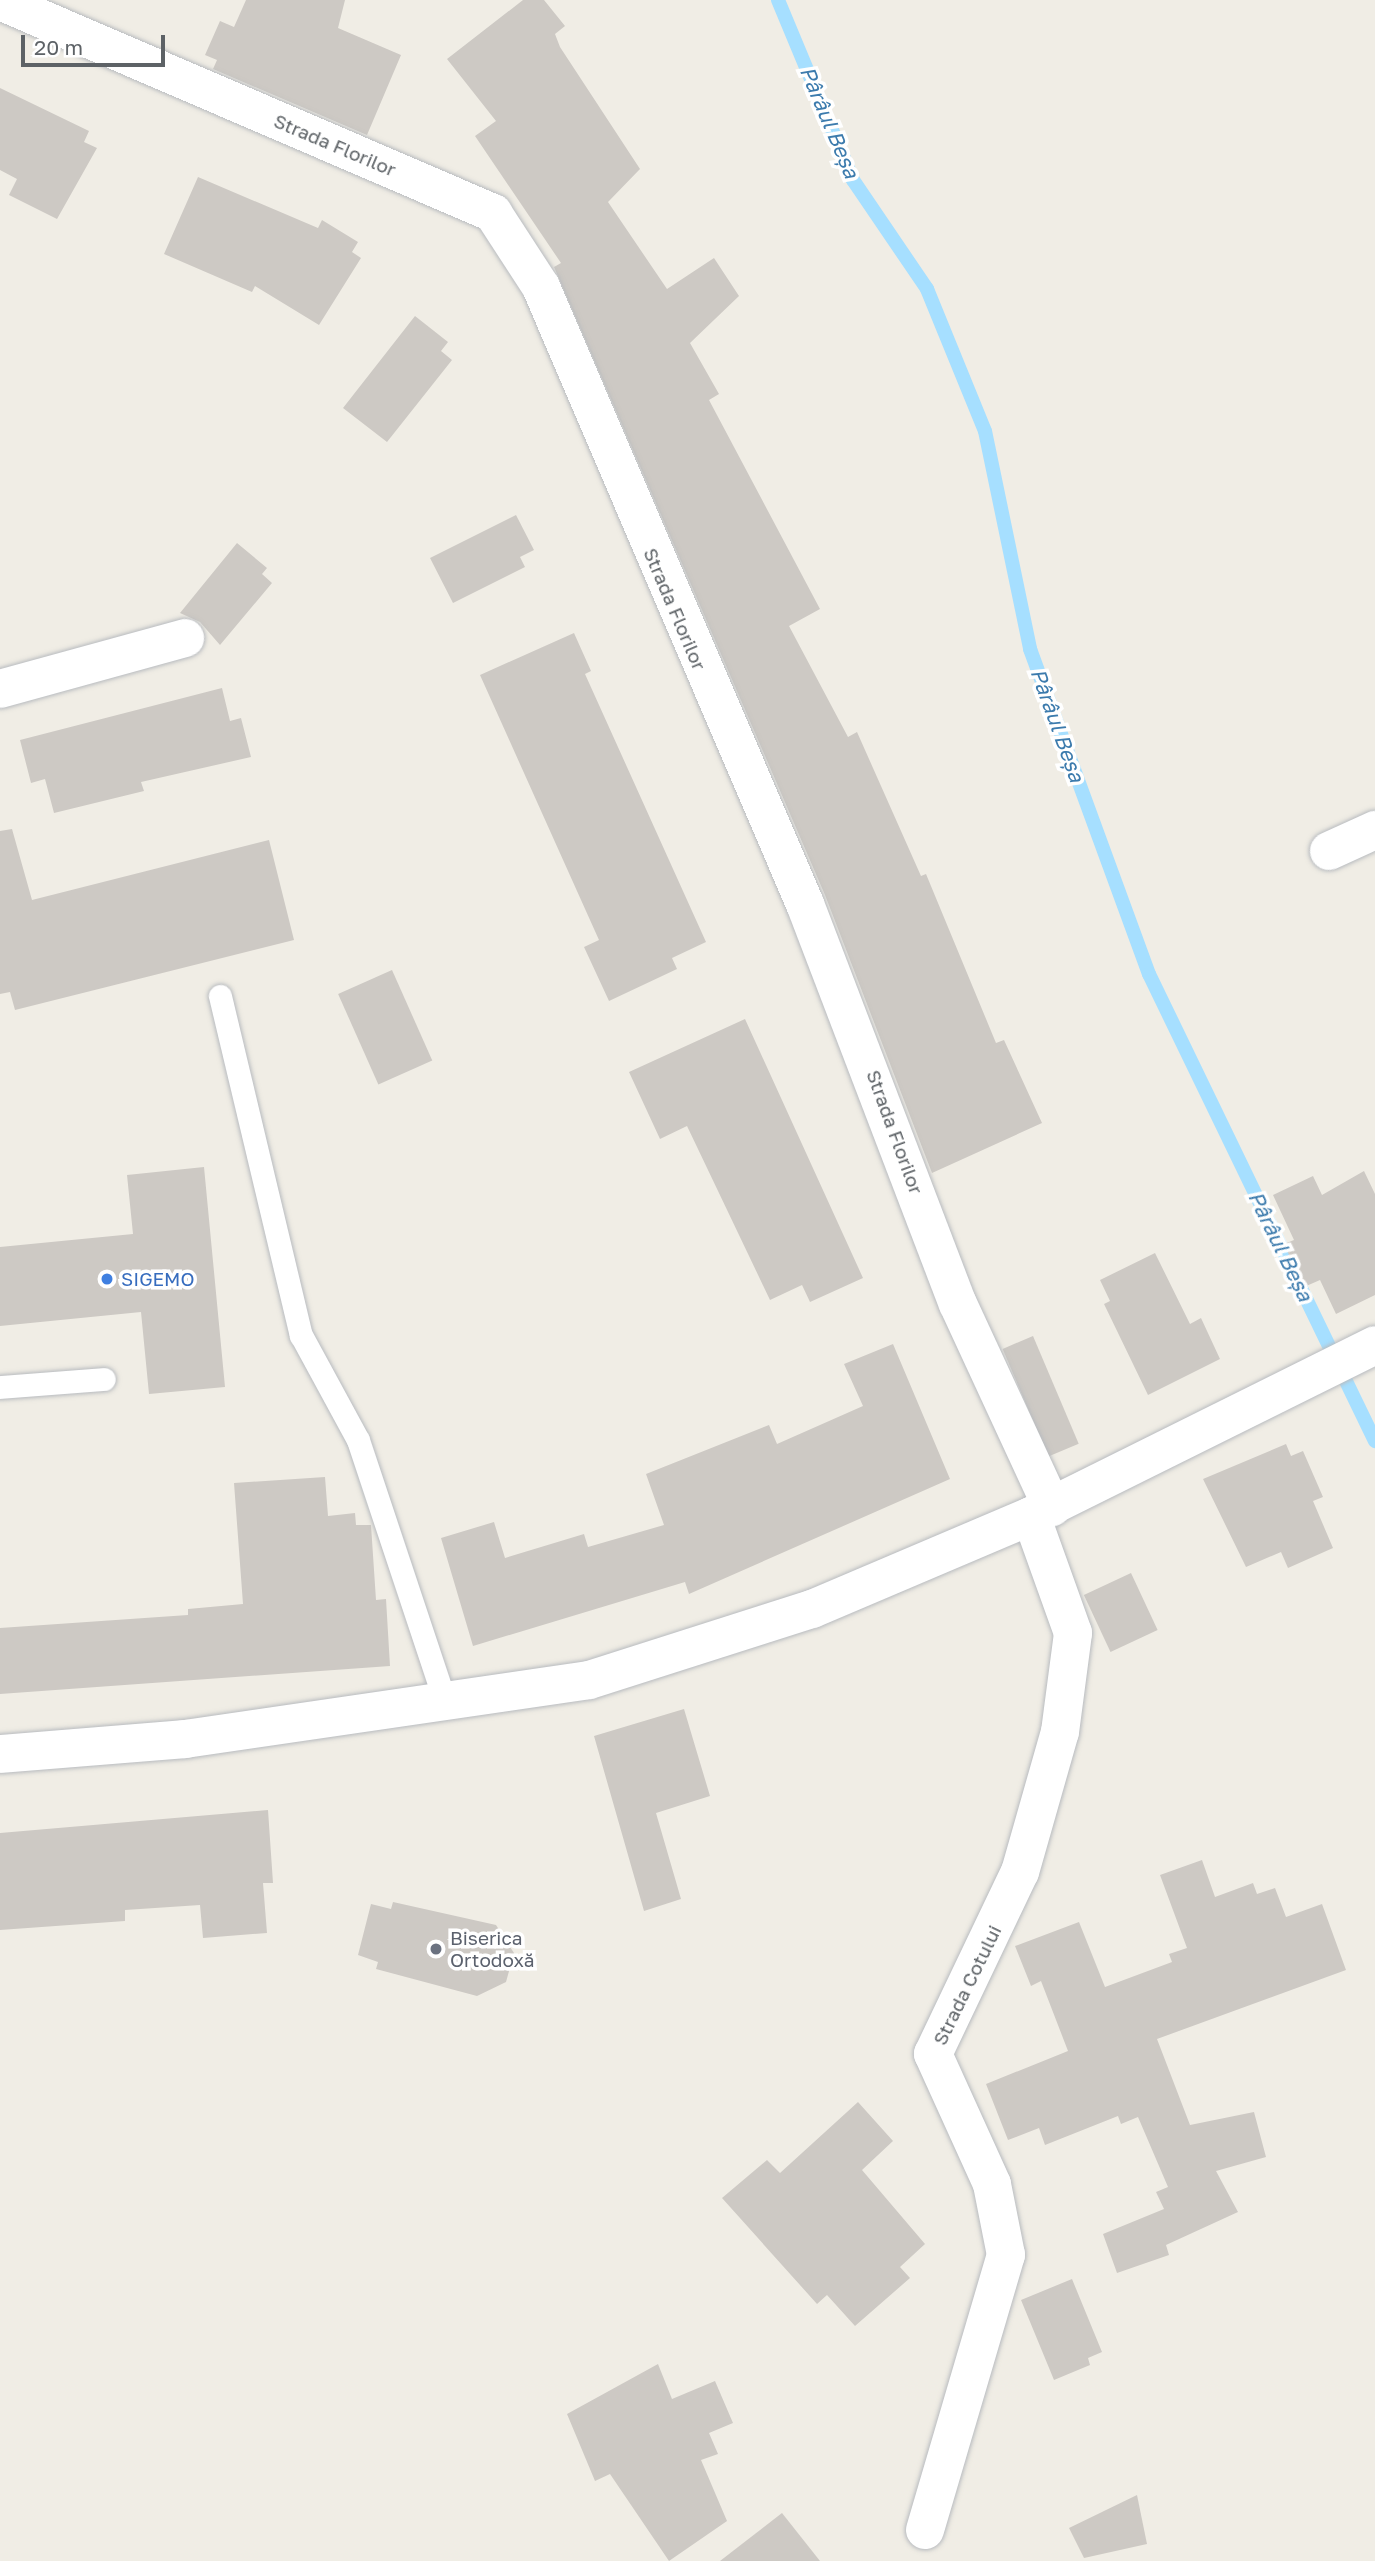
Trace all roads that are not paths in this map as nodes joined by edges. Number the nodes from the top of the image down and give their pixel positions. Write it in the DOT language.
graph roads {
  1 [pos="0,1"];
  2 [pos="185,638"];
  3 [pos="0,689"];
  4 [pos="1375,831"];
  5 [pos="1329,851"];
  6 [pos="220,996"];
  7 [pos="1375,1345"];
  8 [pos="104,1379"];
  9 [pos="0,1387"];
  10 [pos="1042,1512"];
  11 [pos="446,1704"];
  12 [pos="0,1754"];
  13 [pos="925,2530"];
  1 -- 10 [label="street, Strada Florilor"];
  2 -- 3 [label="street"];
  4 -- 5 [label="street"];
  6 -- 11 [label="lane"];
  7 -- 10 [label="street"];
  8 -- 9 [label="lane"];
  10 -- 11 [label="street"];
  10 -- 13 [label="street, Strada Cotului"];
  11 -- 12 [label="street"];
}
